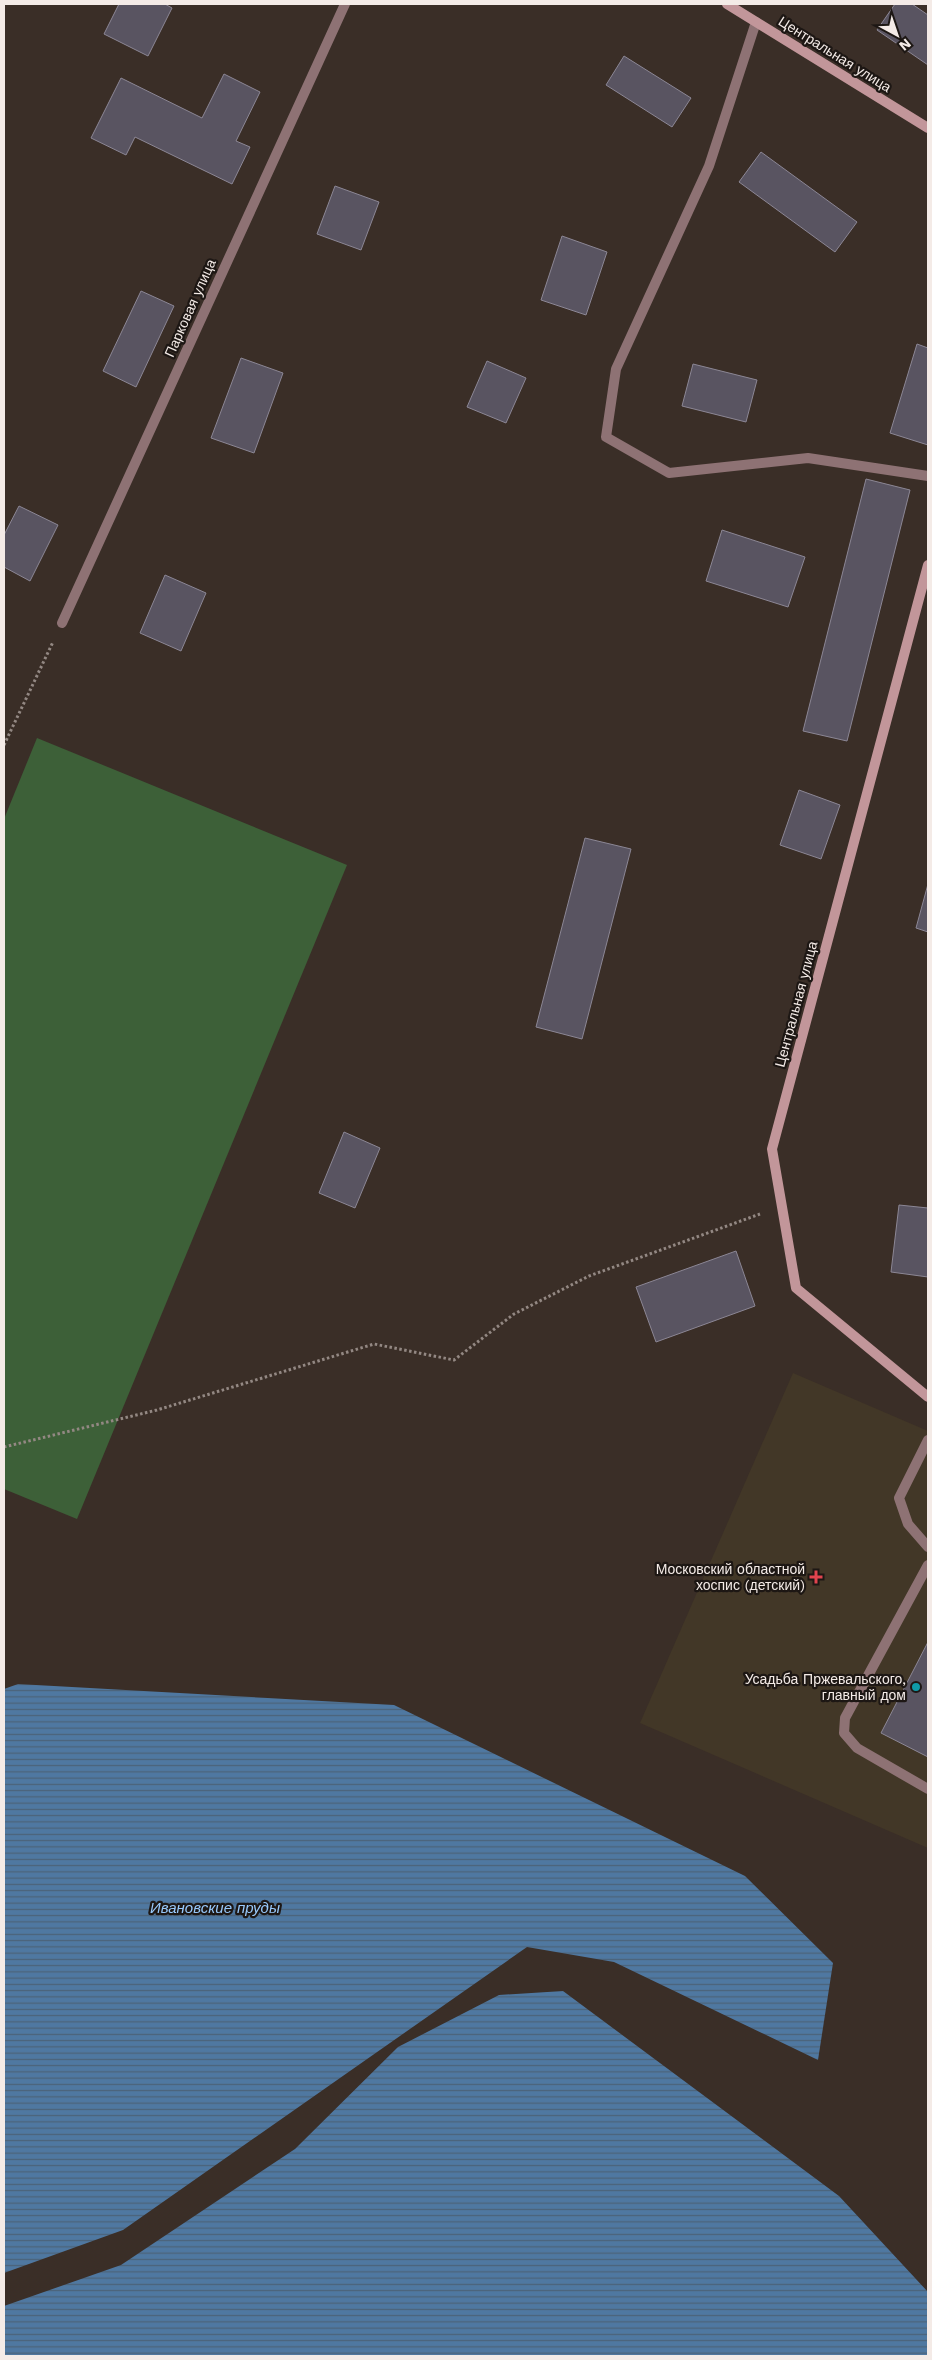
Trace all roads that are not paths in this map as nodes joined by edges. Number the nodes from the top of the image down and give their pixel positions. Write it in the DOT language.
graph roads {
  1 [pos="345,4"];
  2 [pos="727,4"];
  3 [pos="756,22"];
  4 [pos="928,128"];
  5 [pos="928,476"];
  6 [pos="928,565"];
  7 [pos="62,623"];
  8 [pos="928,1397"];
  9 [pos="928,1440"];
  10 [pos="928,1547"];
  11 [pos="928,1565"];
  12 [pos="928,1789"];
  1 -- 7 [label="street, Парковая улица"];
  2 -- 3 [label="street, Центральная улица"];
  3 -- 4 [label="street, Центральная улица"];
  3 -- 5 [label="street"];
  6 -- 8 [label="street, Центральная улица"];
  9 -- 10 [label="street"];
  11 -- 12 [label="street"];
}
